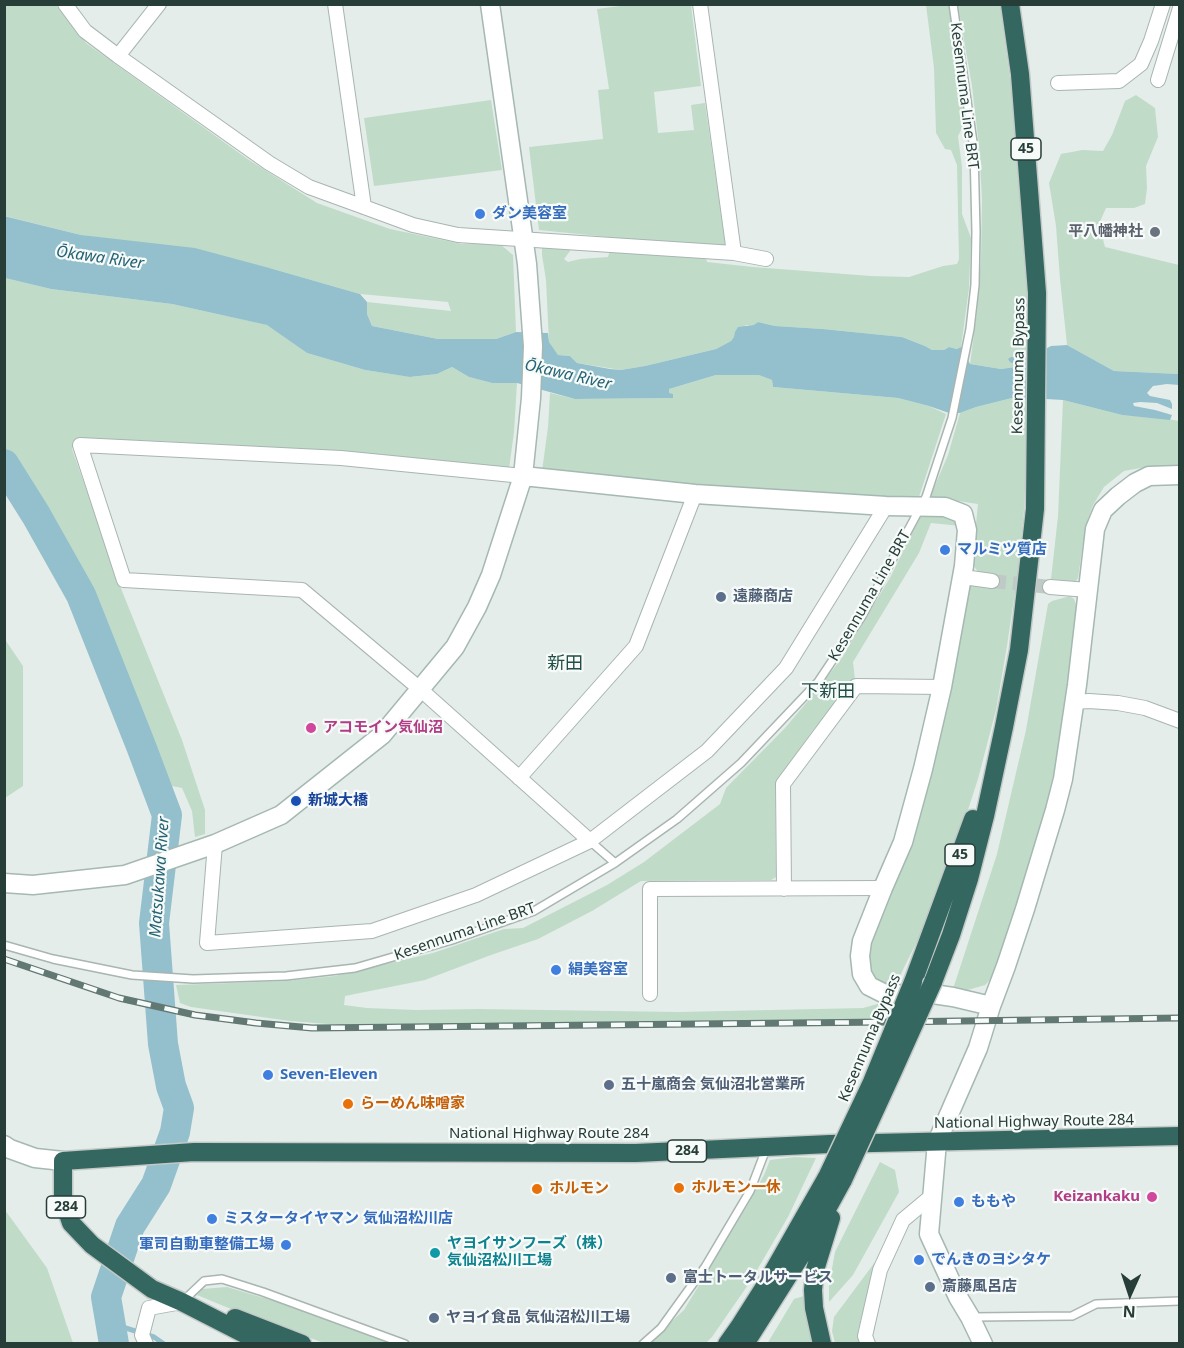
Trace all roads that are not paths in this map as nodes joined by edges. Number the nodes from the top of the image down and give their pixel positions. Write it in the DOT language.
graph roads {
  1 [pos="65,4"];
  2 [pos="159,4"];
  3 [pos="335,4"];
  4 [pos="490,4"];
  5 [pos="700,4"];
  6 [pos="953,4"];
  7 [pos="1010,4"];
  8 [pos="1163,4"];
  9 [pos="1179,8"];
  10 [pos="118,56"];
  11 [pos="1158,80"];
  12 [pos="1058,83"];
  13 [pos="363,207"];
  14 [pos="524,239"];
  15 [pos="734,253"];
  16 [pos="766,260"];
  17 [pos="1179,475"];
  18 [pos="523,476"];
  19 [pos="695,495"];
  20 [pos="923,502"];
  21 [pos="886,506"];
  22 [pos="963,577"];
  23 [pos="992,581"];
  24 [pos="1050,587"];
  25 [pos="1088,590"];
  26 [pos="942,687"];
  27 [pos="420,689"];
  28 [pos="1074,702"];
  29 [pos="1179,721"];
  30 [pos="1004,727"];
  31 [pos="519,778"];
  32 [pos="590,841"];
  33 [pos="215,844"];
  34 [pos="615,863"];
  35 [pos="4,883"];
  36 [pos="883,888"];
  37 [pos="784,889"];
  38 [pos="4,945"];
  39 [pos="651,994"];
  40 [pos="991,1006"];
  41 [pos="1179,1136"];
  42 [pos="937,1142"];
  43 [pos="4,1145"];
  44 [pos="767,1147"];
  45 [pos="63,1161"];
  46 [pos="837,1182"];
  47 [pos="933,1195"];
  48 [pos="810,1208"];
  49 [pos="1179,1301"];
  50 [pos="182,1302"];
  51 [pos="970,1317"];
  52 [pos="146,1344"];
  53 [pos="243,1344"];
  54 [pos="264,1344"];
  55 [pos="302,1344"];
  56 [pos="405,1344"];
  57 [pos="643,1344"];
  58 [pos="717,1344"];
  59 [pos="727,1344"];
  60 [pos="745,1344"];
  61 [pos="822,1344"];
  62 [pos="868,1344"];
  63 [pos="983,1344"];
  1 -- 10 [label="street"];
  2 -- 10 [label="street"];
  3 -- 13 [label="street"];
  4 -- 14 [label="street"];
  5 -- 15 [label="street"];
  6 -- 20 [label="lane, Kesennuma Line BRT"];
  7 -- 30 [label="highway, Kesennuma Bypass / 45"];
  8 -- 12 [label="street"];
  9 -- 11 [label="street"];
  10 -- 13 [label="street"];
  13 -- 14 [label="street"];
  14 -- 15 [label="street"];
  14 -- 18 [label="street"];
  15 -- 16 [label="street"];
  17 -- 25 [label="street"];
  18 -- 19 [label="street"];
  18 -- 27 [label="street"];
  18 -- 27 [label="street"];
  19 -- 21 [label="street"];
  19 -- 31 [label="street"];
  20 -- 21 [label="street"];
  20 -- 22 [label="street"];
  20 -- 34 [label="lane, Kesennuma Line BRT"];
  21 -- 32 [label="street"];
  22 -- 23 [label="street"];
  22 -- 26 [label="street"];
  24 -- 25 [label="street"];
  25 -- 28 [label="street"];
  26 -- 36 [label="street"];
  26 -- 37 [label="street"];
  27 -- 31 [label="street"];
  27 -- 33 [label="street"];
  28 -- 29 [label="street"];
  28 -- 40 [label="street"];
  30 -- 46 [label="highway, Kesennuma Bypass / 45, bridge"];
  30 -- 46 [label="highway, Kesennuma Bypass / 45, bridge"];
  31 -- 32 [label="street"];
  32 -- 33 [label="street"];
  32 -- 34 [label="lane"];
  33 -- 35 [label="street"];
  34 -- 38 [label="lane, Kesennuma Line BRT"];
  36 -- 37 [label="street"];
  36 -- 40 [label="street"];
  37 -- 39 [label="street"];
  40 -- 42 [label="street"];
  41 -- 42 [label="highway, National Highway Route 284 / 284"];
  42 -- 44 [label="highway, National Highway Route 284 / 284"];
  42 -- 47 [label="street"];
  43 -- 45 [label="street, 284"];
  44 -- 45 [label="highway, National Highway Route 284 / 284"];
  44 -- 57 [label="lane"];
  45 -- 50 [label="highway, 284"];
  46 -- 48 [label="highway, Kesennuma Bypass / 45"];
  46 -- 60 [label="highway, Kesennuma Bypass / 45"];
  46 -- 61 [label="highway"];
  47 -- 51 [label="street"];
  47 -- 62 [label="street"];
  48 -- 58 [label="highway"];
  48 -- 59 [label="highway, Kesennuma Bypass / 45"];
  49 -- 51 [label="lane"];
  50 -- 52 [label="street"];
  50 -- 53 [label="highway, 284"];
  50 -- 54 [label="highway, 284"];
  50 -- 55 [label="highway"];
  50 -- 56 [label="lane"];
  51 -- 63 [label="street"];
}
